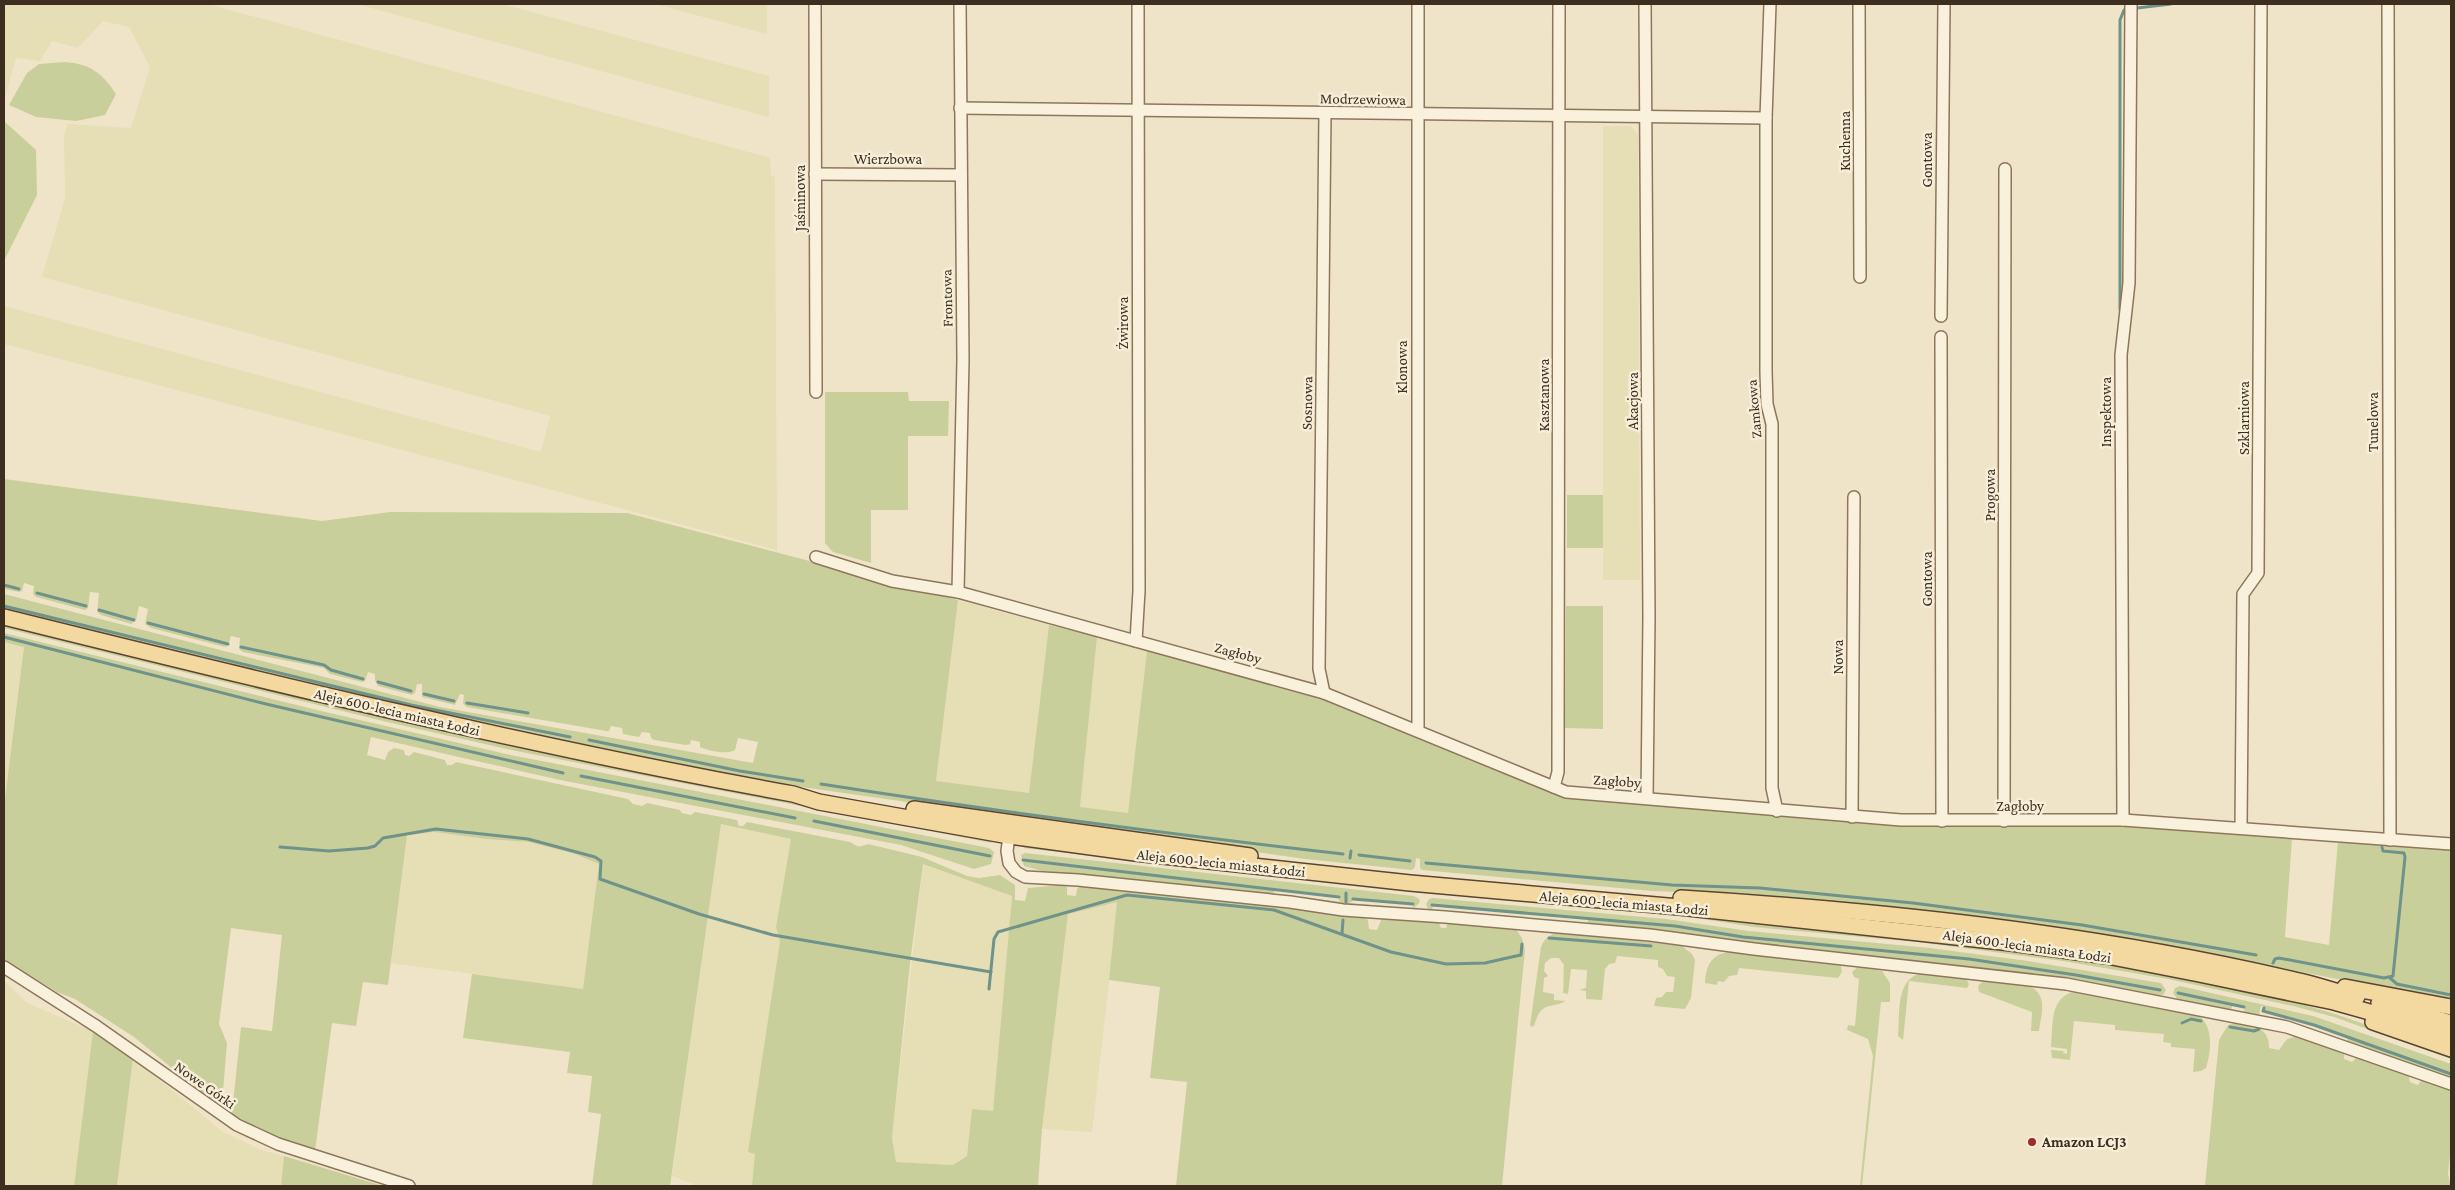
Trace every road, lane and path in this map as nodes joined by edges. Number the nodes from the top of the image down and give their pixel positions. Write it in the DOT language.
graph roads {
  1 [pos="815,4"];
  2 [pos="960,4"];
  3 [pos="1138,4"];
  4 [pos="1418,4"];
  5 [pos="1559,4"];
  6 [pos="1645,4"];
  7 [pos="1770,4"];
  8 [pos="1859,4"];
  9 [pos="1944,4"];
  10 [pos="2131,4"];
  11 [pos="2261,4"];
  12 [pos="2388,4"];
  13 [pos="960,108"];
  14 [pos="1138,111"];
  15 [pos="1325,113"];
  16 [pos="1417,115"];
  17 [pos="1559,116"];
  18 [pos="1646,117"];
  19 [pos="1766,118"];
  20 [pos="2005,169"];
  21 [pos="815,174"];
  22 [pos="960,174"];
  23 [pos="1860,277"];
  24 [pos="1941,316"];
  25 [pos="1941,337"];
  26 [pos="816,392"];
  27 [pos="1854,497"];
  28 [pos="816,557"];
  29 [pos="958,592"];
  30 [pos="4,617"];
  31 [pos="1136,641"];
  32 [pos="1324,693"];
  33 [pos="1418,730"];
  34 [pos="1554,787"];
  35 [pos="1646,798"];
  36 [pos="1777,811"];
  37 [pos="1852,817"];
  38 [pos="2122,820"];
  39 [pos="1942,821"];
  40 [pos="2004,821"];
  41 [pos="2241,828"];
  42 [pos="1010,829"];
  43 [pos="2390,840"];
  44 [pos="2451,844"];
  45 [pos="4,967"];
  46 [pos="2297,988"];
  47 [pos="2451,1007"];
  48 [pos="2451,1023"];
  49 [pos="2451,1035"];
  50 [pos="2451,1049"];
  51 [pos="2451,1084"];
  52 [pos="409,1186"];
  1 -- 21 [label="street, Jaśminowa"];
  2 -- 13 [label="street, Frontowa"];
  3 -- 14 [label="street, Żwirowa"];
  4 -- 16 [label="street, Klonowa"];
  5 -- 17 [label="street, Kasztanowa"];
  6 -- 18 [label="street, Akacjowa"];
  7 -- 19 [label="street, Zamkowa"];
  8 -- 23 [label="street, Kuchenna"];
  9 -- 24 [label="street, Gontowa"];
  10 -- 38 [label="street, Inspektowa"];
  11 -- 41 [label="street, Szklarniowa"];
  12 -- 43 [label="street, Tunelowa"];
  13 -- 14 [label="street, Modrzewiowa"];
  13 -- 22 [label="street, Frontowa"];
  14 -- 15 [label="street, Modrzewiowa"];
  14 -- 31 [label="street, Żwirowa"];
  15 -- 16 [label="street, Modrzewiowa"];
  15 -- 32 [label="street, Sosnowa"];
  16 -- 17 [label="street, Modrzewiowa"];
  16 -- 33 [label="street, Klonowa"];
  17 -- 18 [label="street, Modrzewiowa"];
  17 -- 34 [label="street, Kasztanowa"];
  18 -- 19 [label="street, Modrzewiowa"];
  18 -- 35 [label="street, Akacjowa"];
  19 -- 36 [label="street, Zamkowa"];
  20 -- 40 [label="street, Progowa"];
  21 -- 22 [label="street, Wierzbowa"];
  21 -- 26 [label="street, Jaśminowa"];
  22 -- 29 [label="street, Frontowa"];
  25 -- 39 [label="street, Gontowa"];
  27 -- 37 [label="street, Nowa"];
  28 -- 29 [label="street, Zagłoby"];
  29 -- 31 [label="street, Zagłoby"];
  30 -- 42 [label="main road, Aleja 600-lecia miasta Łodzi"];
  31 -- 32 [label="street, Zagłoby"];
  32 -- 33 [label="street, Zagłoby"];
  33 -- 34 [label="street, Zagłoby"];
  34 -- 35 [label="street, Zagłoby"];
  35 -- 36 [label="street, Zagłoby"];
  36 -- 37 [label="street, Zagłoby"];
  37 -- 39 [label="street, Zagłoby"];
  38 -- 40 [label="street, Zagłoby"];
  38 -- 41 [label="street, Zagłoby"];
  39 -- 40 [label="street, Zagłoby"];
  41 -- 43 [label="street, Zagłoby"];
  42 -- 46 [label="main road, Aleja 600-lecia miasta Łodzi"];
  42 -- 51 [label="street"];
  43 -- 44 [label="street, Zagłoby"];
  45 -- 52 [label="street, Nowe Górki"];
  46 -- 47 [label="main road"];
  46 -- 48 [label="main road, Aleja 600-lecia miasta Łodzi"];
  46 -- 49 [label="main road, Aleja 600-lecia miasta Łodzi"];
  46 -- 50 [label="main road"];
}
